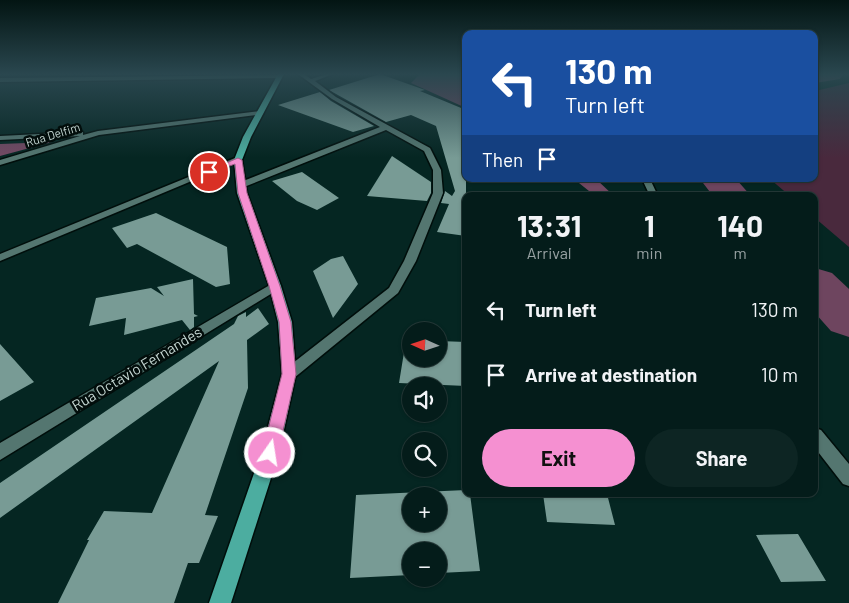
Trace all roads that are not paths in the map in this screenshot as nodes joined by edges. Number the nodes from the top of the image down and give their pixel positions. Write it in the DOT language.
graph roads {
  1 [pos="267,102"];
  2 [pos="341,102"];
  3 [pos="261,113"];
  4 [pos="386,127"];
  5 [pos="98,133"];
  6 [pos="0,138"];
  7 [pos="238,160"];
  8 [pos="0,163"];
  9 [pos="241,184"];
  10 [pos="0,258"];
  11 [pos="275,286"];
  12 [pos="289,374"];
  13 [pos="818,439"];
  14 [pos="0,452"];
  15 [pos="849,478"];
  16 [pos="220,603"];
  1 -- 3 [label="main road"];
  2 -- 4 [label="street"];
  3 -- 5 [label="street, Rua Delfim"];
  3 -- 7 [label="main road"];
  4 -- 9 [label="street"];
  4 -- 12 [label="street"];
  5 -- 6 [label="street"];
  5 -- 8 [label="street, Rua Delfim"];
  7 -- 9 [label="main road"];
  7 -- 10 [label="street"];
  9 -- 11 [label="main road"];
  11 -- 12 [label="main road"];
  11 -- 14 [label="street, Rua Octavio Fernandes"];
  12 -- 16 [label="main road"];
  13 -- 15 [label="street"];
}
